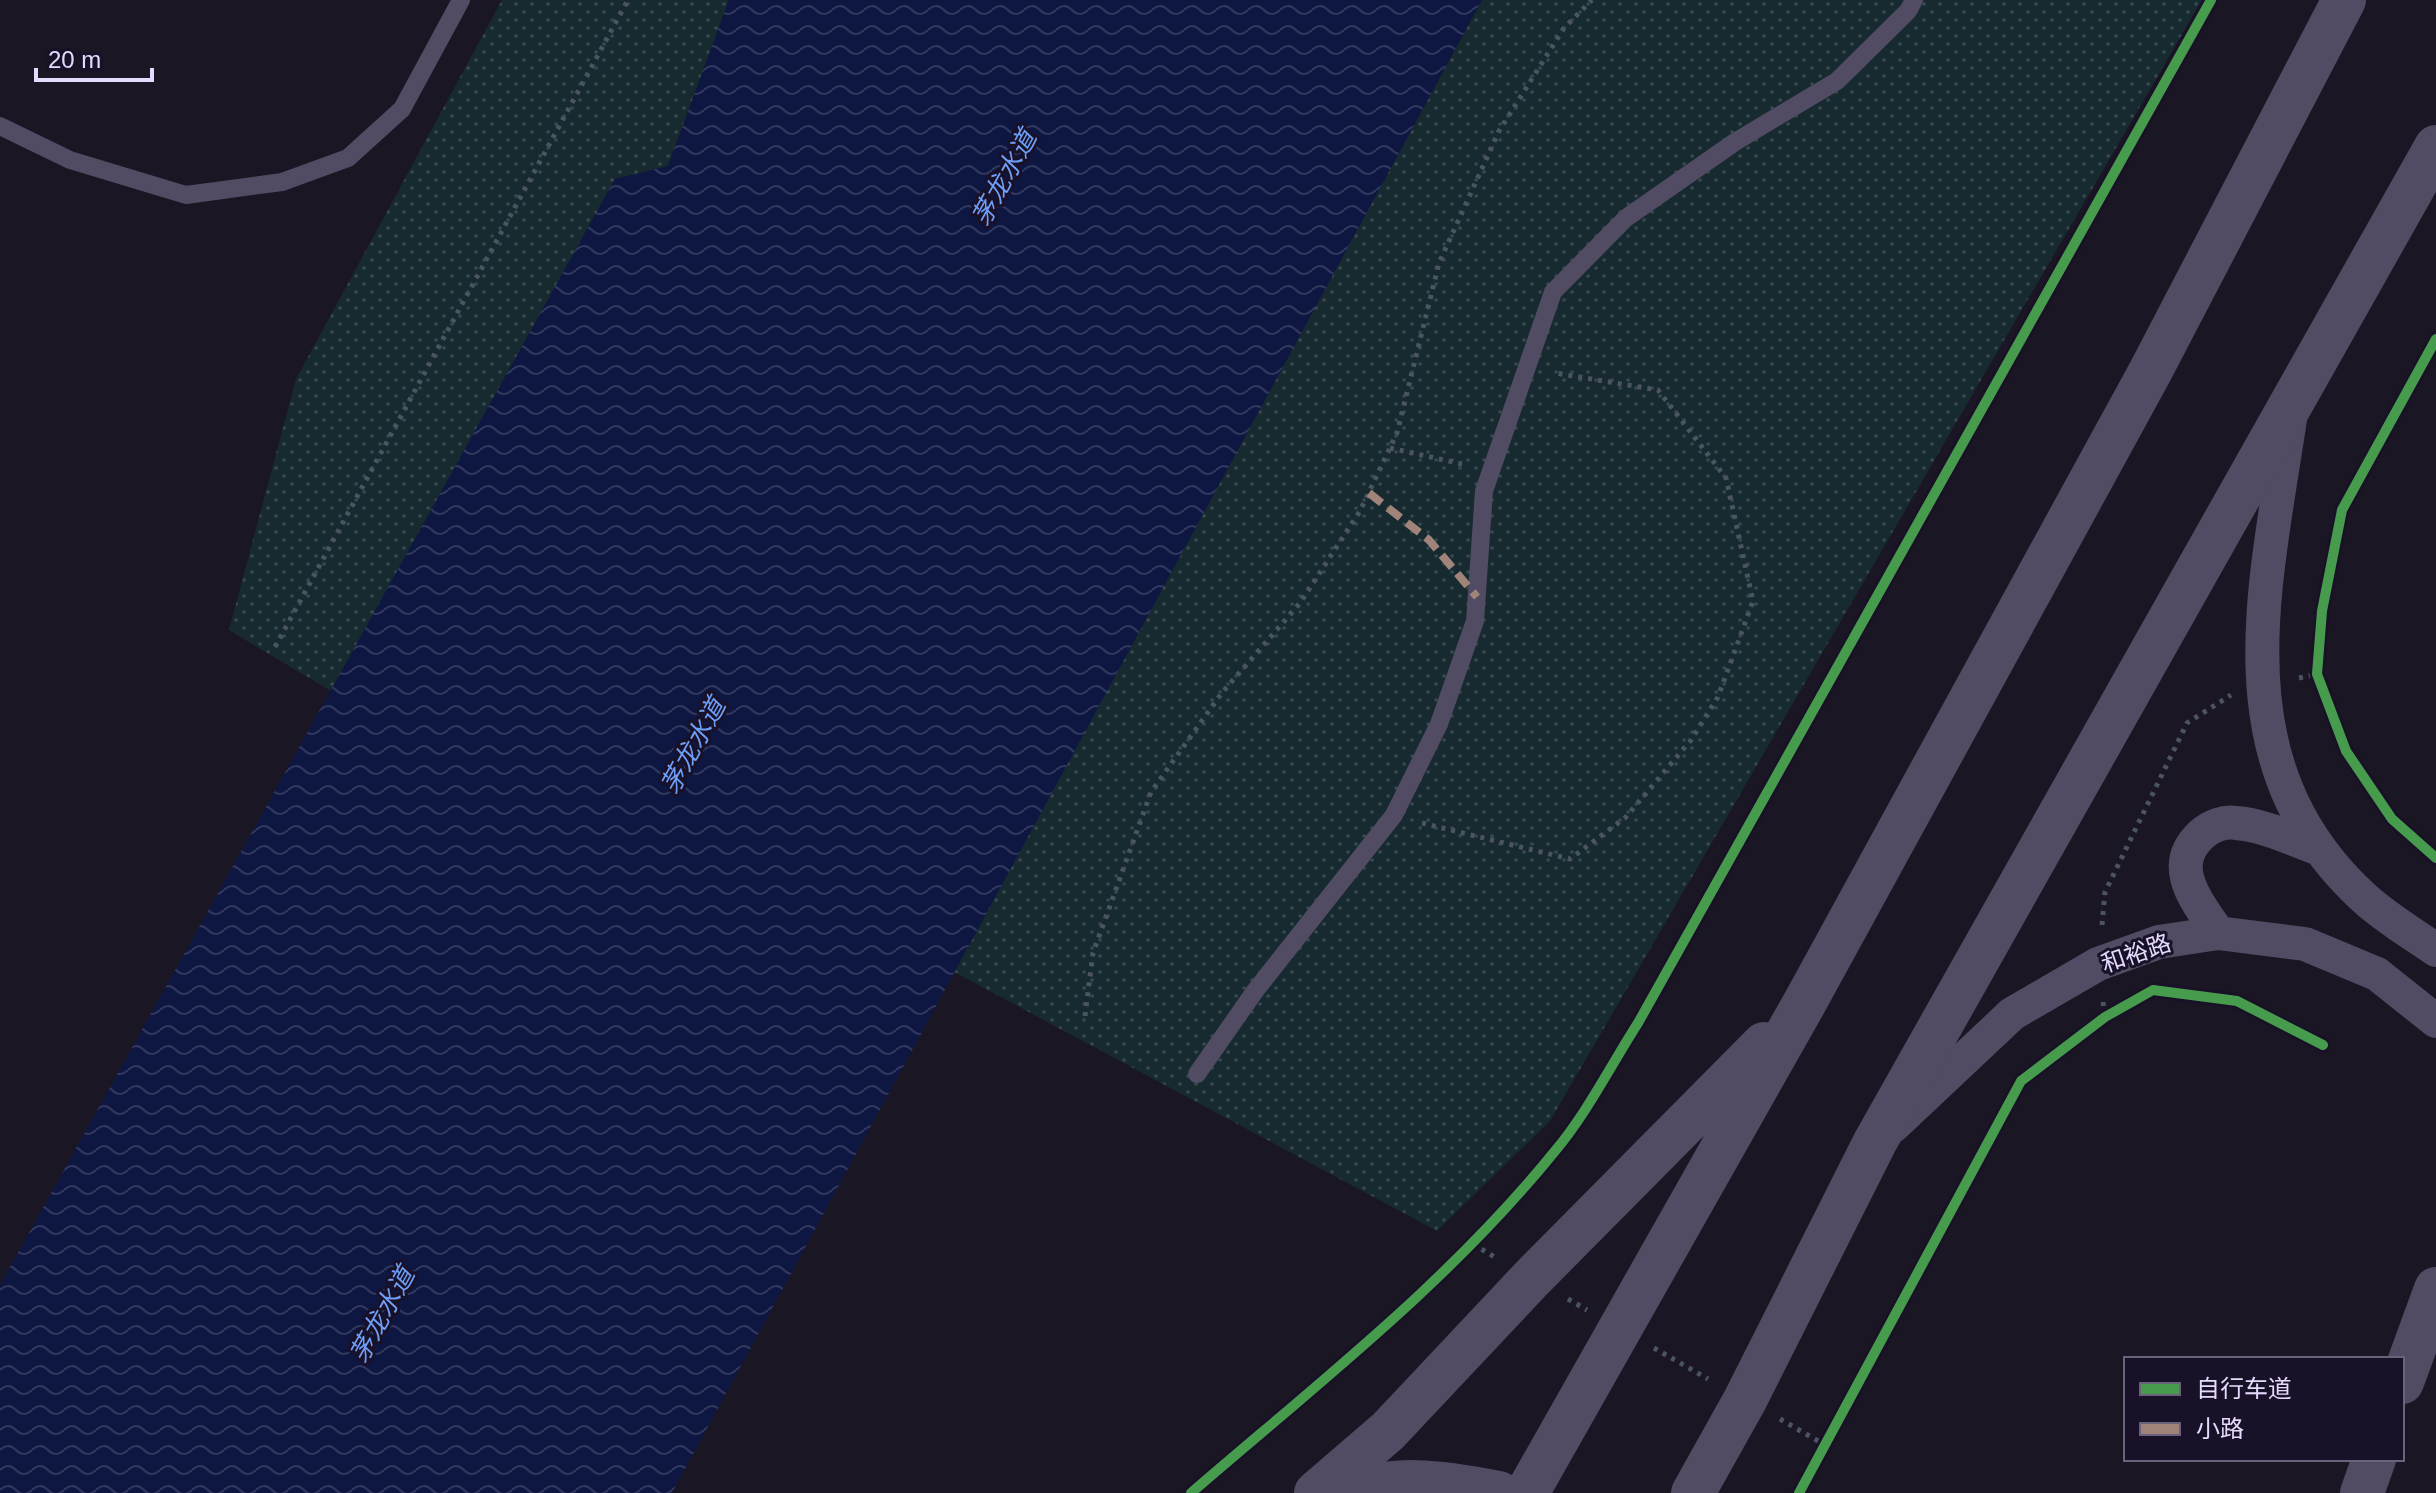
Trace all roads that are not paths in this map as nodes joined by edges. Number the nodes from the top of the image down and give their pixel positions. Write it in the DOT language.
graph roads {
  1 [pos="461,0"];
  2 [pos="1914,0"];
  3 [pos="2344,0"];
  4 [pos="0,126"];
  5 [pos="2436,147"];
  6 [pos="2292,404"];
  7 [pos="2320,849"];
  8 [pos="2218,933"];
  9 [pos="2436,950"];
  10 [pos="1805,1002"];
  11 [pos="2436,1021"];
  12 [pos="1197,1074"];
  13 [pos="1875,1142"];
  14 [pos="2436,1289"];
  15 [pos="2404,1377"];
  16 [pos="2373,1461"];
  17 [pos="1316,1493"];
  18 [pos="1336,1493"];
  19 [pos="1499,1493"];
  20 [pos="1527,1493"];
  21 [pos="1693,1493"];
  22 [pos="2362,1493"];
  1 -- 4 [label="lane"];
  2 -- 12 [label="lane"];
  3 -- 10 [label="street"];
  5 -- 6 [label="street"];
  6 -- 7 [label="street"];
  6 -- 13 [label="street"];
  7 -- 8 [label="street"];
  7 -- 9 [label="street"];
  8 -- 11 [label="street, 和裕路"];
  8 -- 13 [label="street, 和裕路"];
  10 -- 17 [label="street"];
  10 -- 20 [label="street"];
  13 -- 21 [label="street"];
  14 -- 15 [label="street"];
  16 -- 22 [label="street"];
  18 -- 19 [label="street"];
}
